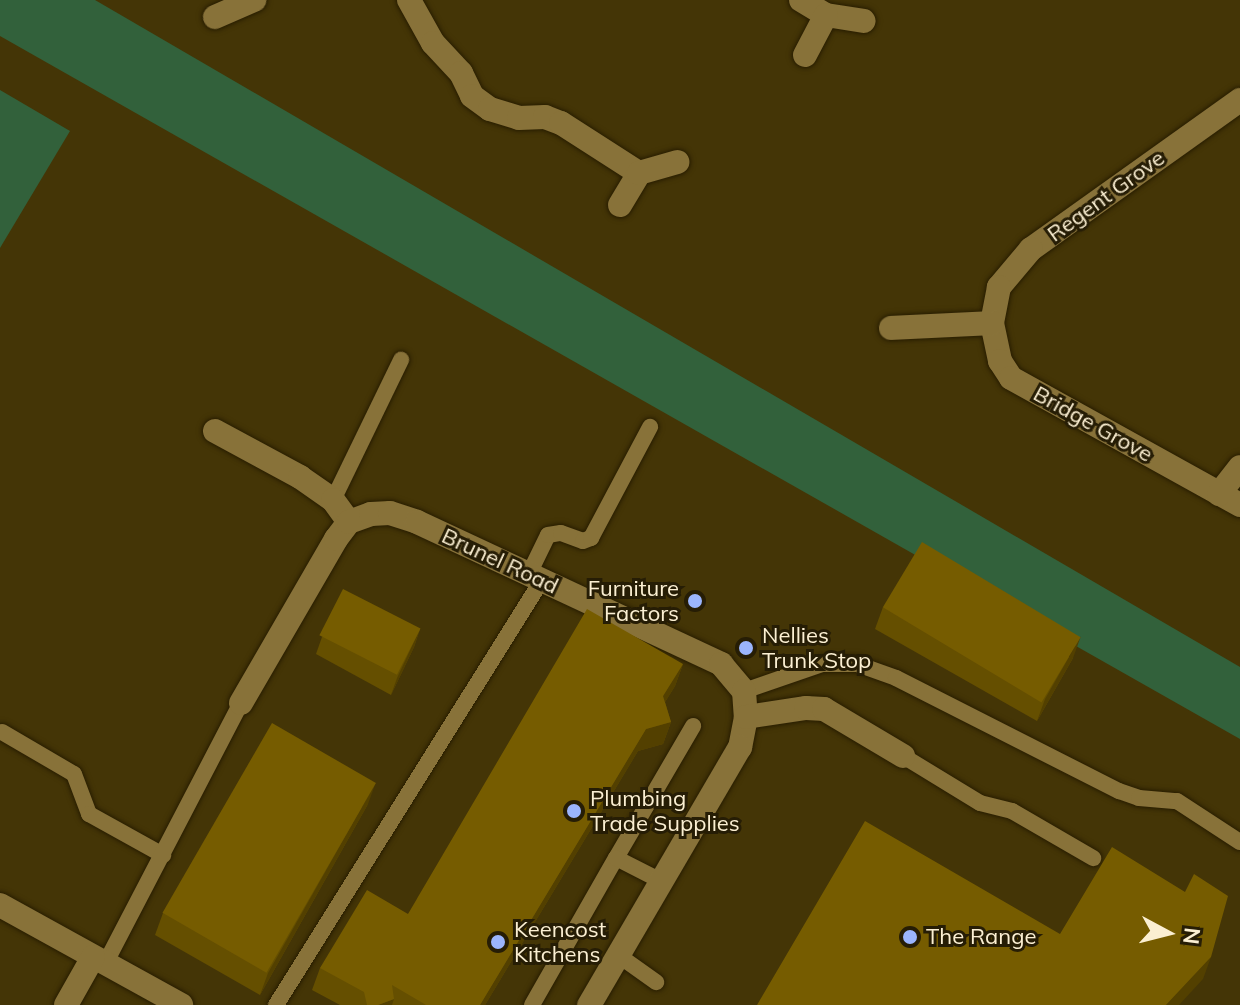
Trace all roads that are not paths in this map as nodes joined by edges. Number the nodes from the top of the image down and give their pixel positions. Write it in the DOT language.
graph roads {
  1 [pos="254,0"];
  2 [pos="409,0"];
  3 [pos="801,0"];
  4 [pos="826,15"];
  5 [pos="215,17"];
  6 [pos="864,21"];
  7 [pos="805,55"];
  8 [pos="1240,100"];
  9 [pos="677,162"];
  10 [pos="639,173"];
  11 [pos="620,205"];
  12 [pos="993,316"];
  13 [pos="891,328"];
  14 [pos="401,360"];
  15 [pos="650,427"];
  16 [pos="215,431"];
  17 [pos="1240,467"];
  18 [pos="333,500"];
  19 [pos="1229,500"];
  20 [pos="349,522"];
  21 [pos="535,577"];
  22 [pos="744,691"];
  23 [pos="241,703"];
  24 [pos="746,717"];
  25 [pos="693,726"];
  26 [pos="2,732"];
  27 [pos="903,756"];
  28 [pos="1240,842"];
  29 [pos="163,855"];
  30 [pos="616,858"];
  31 [pos="1093,858"];
  32 [pos="661,881"];
  33 [pos="0,905"];
  34 [pos="618,955"];
  35 [pos="99,960"];
  36 [pos="656,982"];
  37 [pos="66,1005"];
  38 [pos="181,1005"];
  39 [pos="276,1005"];
  40 [pos="532,1005"];
  41 [pos="589,1005"];
  1 -- 5 [label="street"];
  2 -- 10 [label="street"];
  3 -- 4 [label="street"];
  4 -- 6 [label="street"];
  4 -- 7 [label="street"];
  8 -- 12 [label="street, Regent Grove"];
  9 -- 10 [label="street"];
  10 -- 11 [label="street"];
  12 -- 13 [label="street"];
  12 -- 19 [label="street, Bridge Grove"];
  14 -- 18 [label="lane"];
  15 -- 21 [label="lane"];
  16 -- 18 [label="street"];
  17 -- 19 [label="street"];
  18 -- 20 [label="street"];
  20 -- 21 [label="street, Brunel Road"];
  20 -- 23 [label="street"];
  21 -- 22 [label="street, Brunel Road"];
  21 -- 39 [label="lane"];
  22 -- 24 [label="street"];
  22 -- 28 [label="lane"];
  23 -- 29 [label="lane"];
  24 -- 27 [label="street"];
  24 -- 32 [label="street"];
  25 -- 30 [label="lane"];
  26 -- 29 [label="lane"];
  27 -- 31 [label="lane"];
  29 -- 35 [label="lane"];
  30 -- 32 [label="lane"];
  30 -- 40 [label="lane"];
  32 -- 34 [label="street"];
  33 -- 35 [label="street"];
  34 -- 36 [label="lane"];
  34 -- 41 [label="street"];
  35 -- 37 [label="street"];
  35 -- 38 [label="street"];
}
